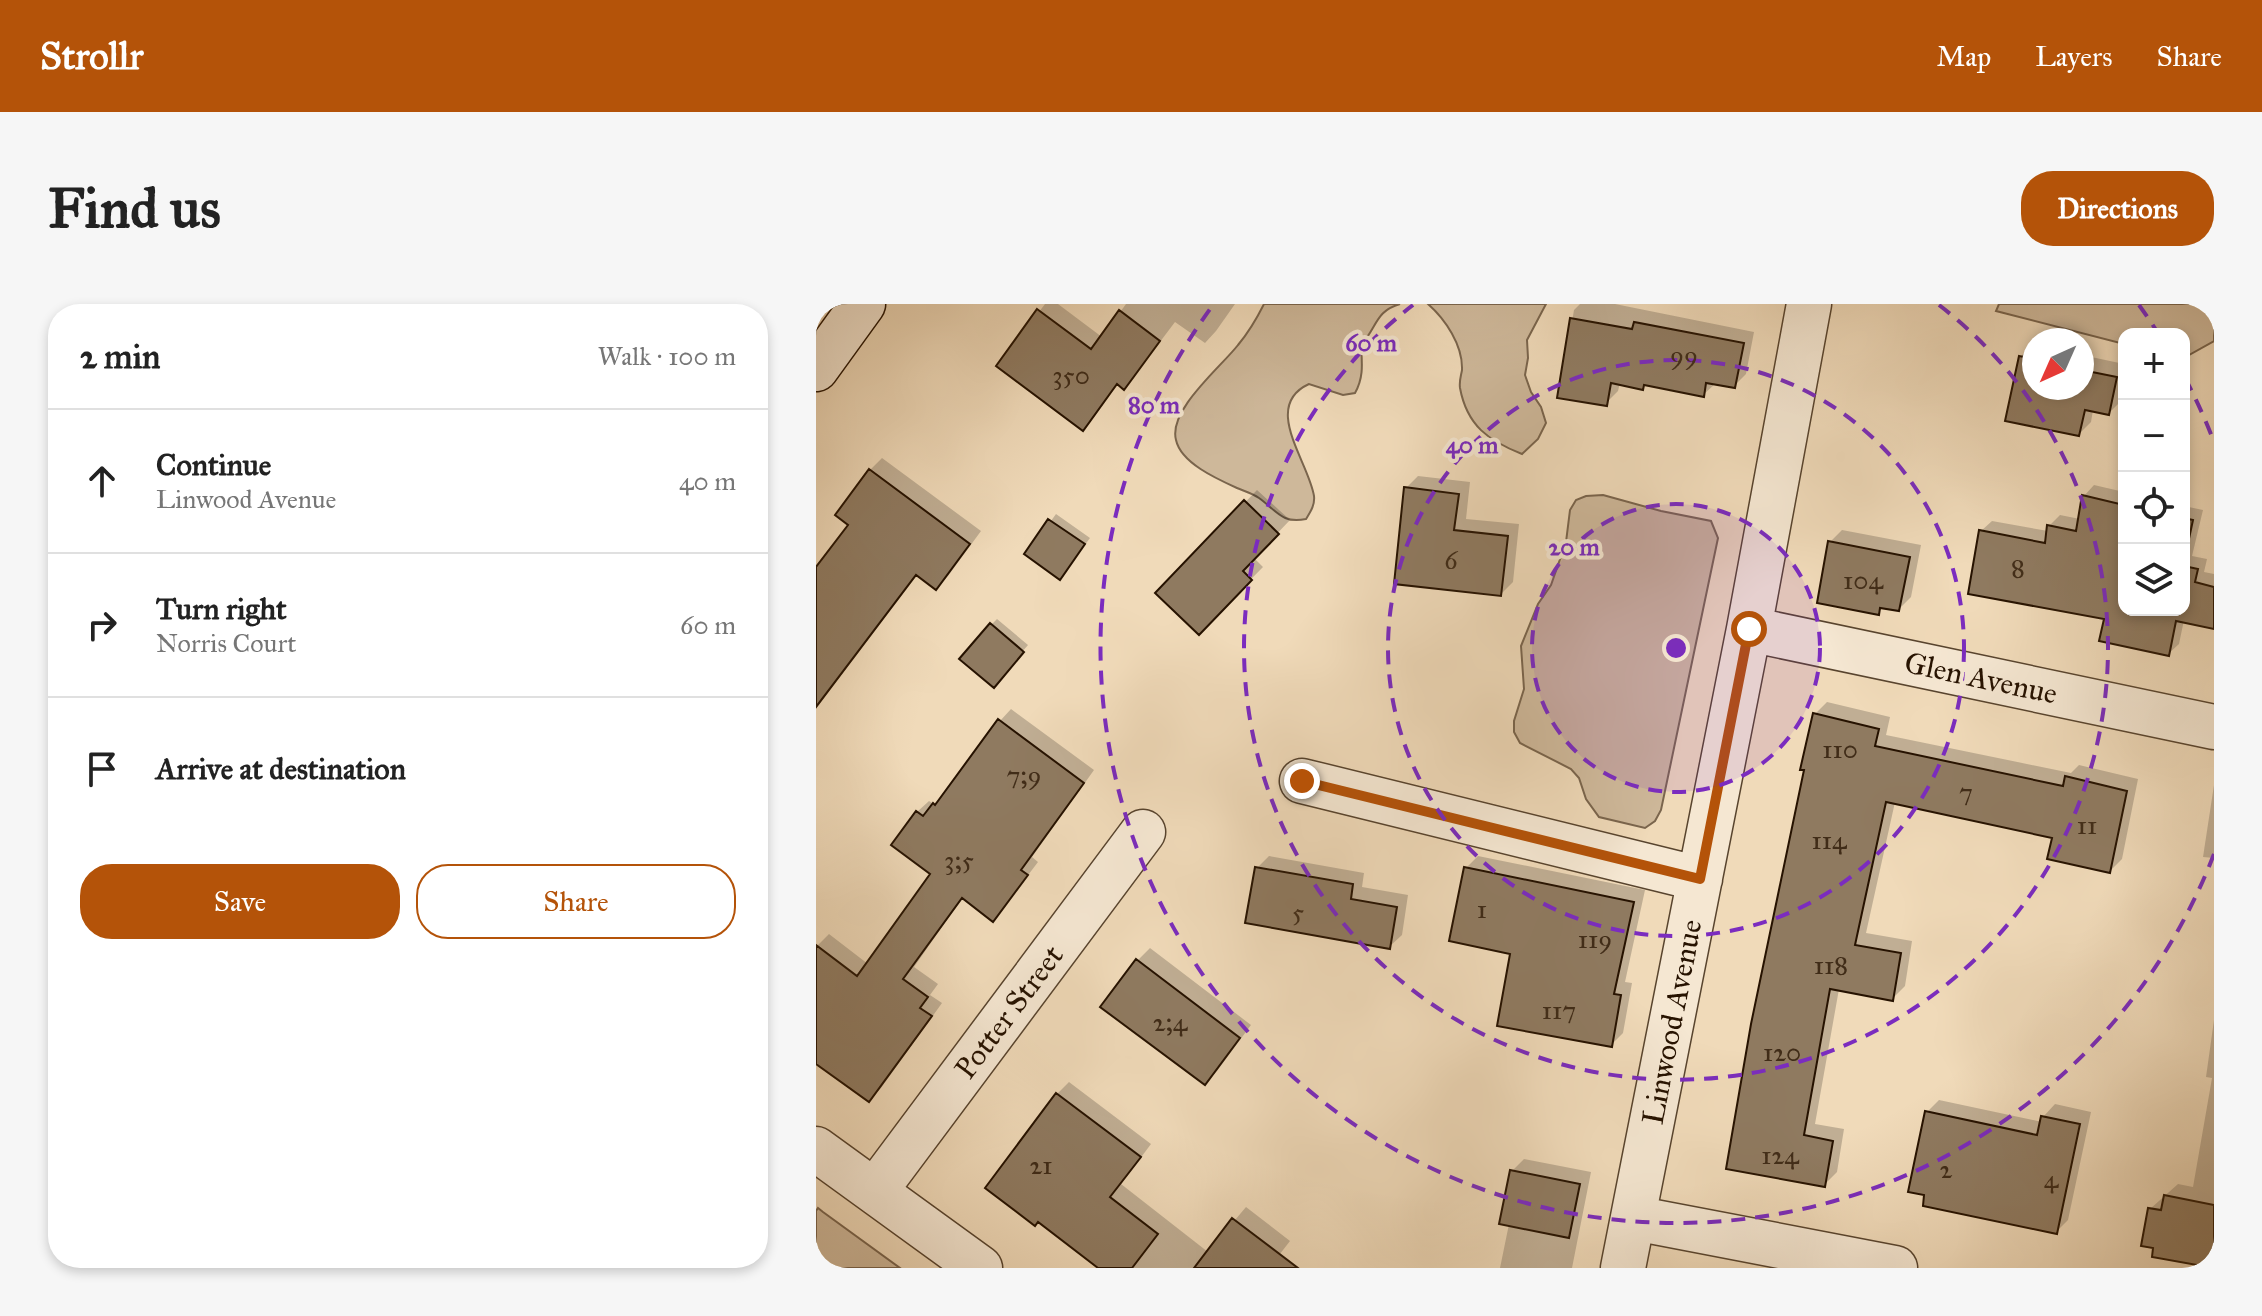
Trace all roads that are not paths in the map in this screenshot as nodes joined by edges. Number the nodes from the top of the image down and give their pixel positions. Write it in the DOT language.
graph roads {
  1 [pos="863,304"];
  2 [pos="1809,304"];
  3 [pos="816,369"];
  4 [pos="1749,629"];
  5 [pos="2214,727"];
  6 [pos="1302,781"];
  7 [pos="1143,832"];
  8 [pos="1700,879"];
  9 [pos="816,1149"];
  10 [pos="875,1191"];
  11 [pos="1634,1218"];
  12 [pos="980,1268"];
  13 [pos="1623,1268"];
  14 [pos="1895,1268"];
  1 -- 3 [label="street"];
  2 -- 4 [label="street, Linwood Avenue"];
  4 -- 5 [label="street, Glen Avenue"];
  4 -- 8 [label="street, Linwood Avenue"];
  6 -- 8 [label="street"];
  7 -- 10 [label="street, Potter Street"];
  8 -- 11 [label="street, Linwood Avenue"];
  9 -- 10 [label="street"];
  10 -- 12 [label="street"];
  11 -- 13 [label="street, Linwood Avenue"];
  11 -- 14 [label="street"];
}
